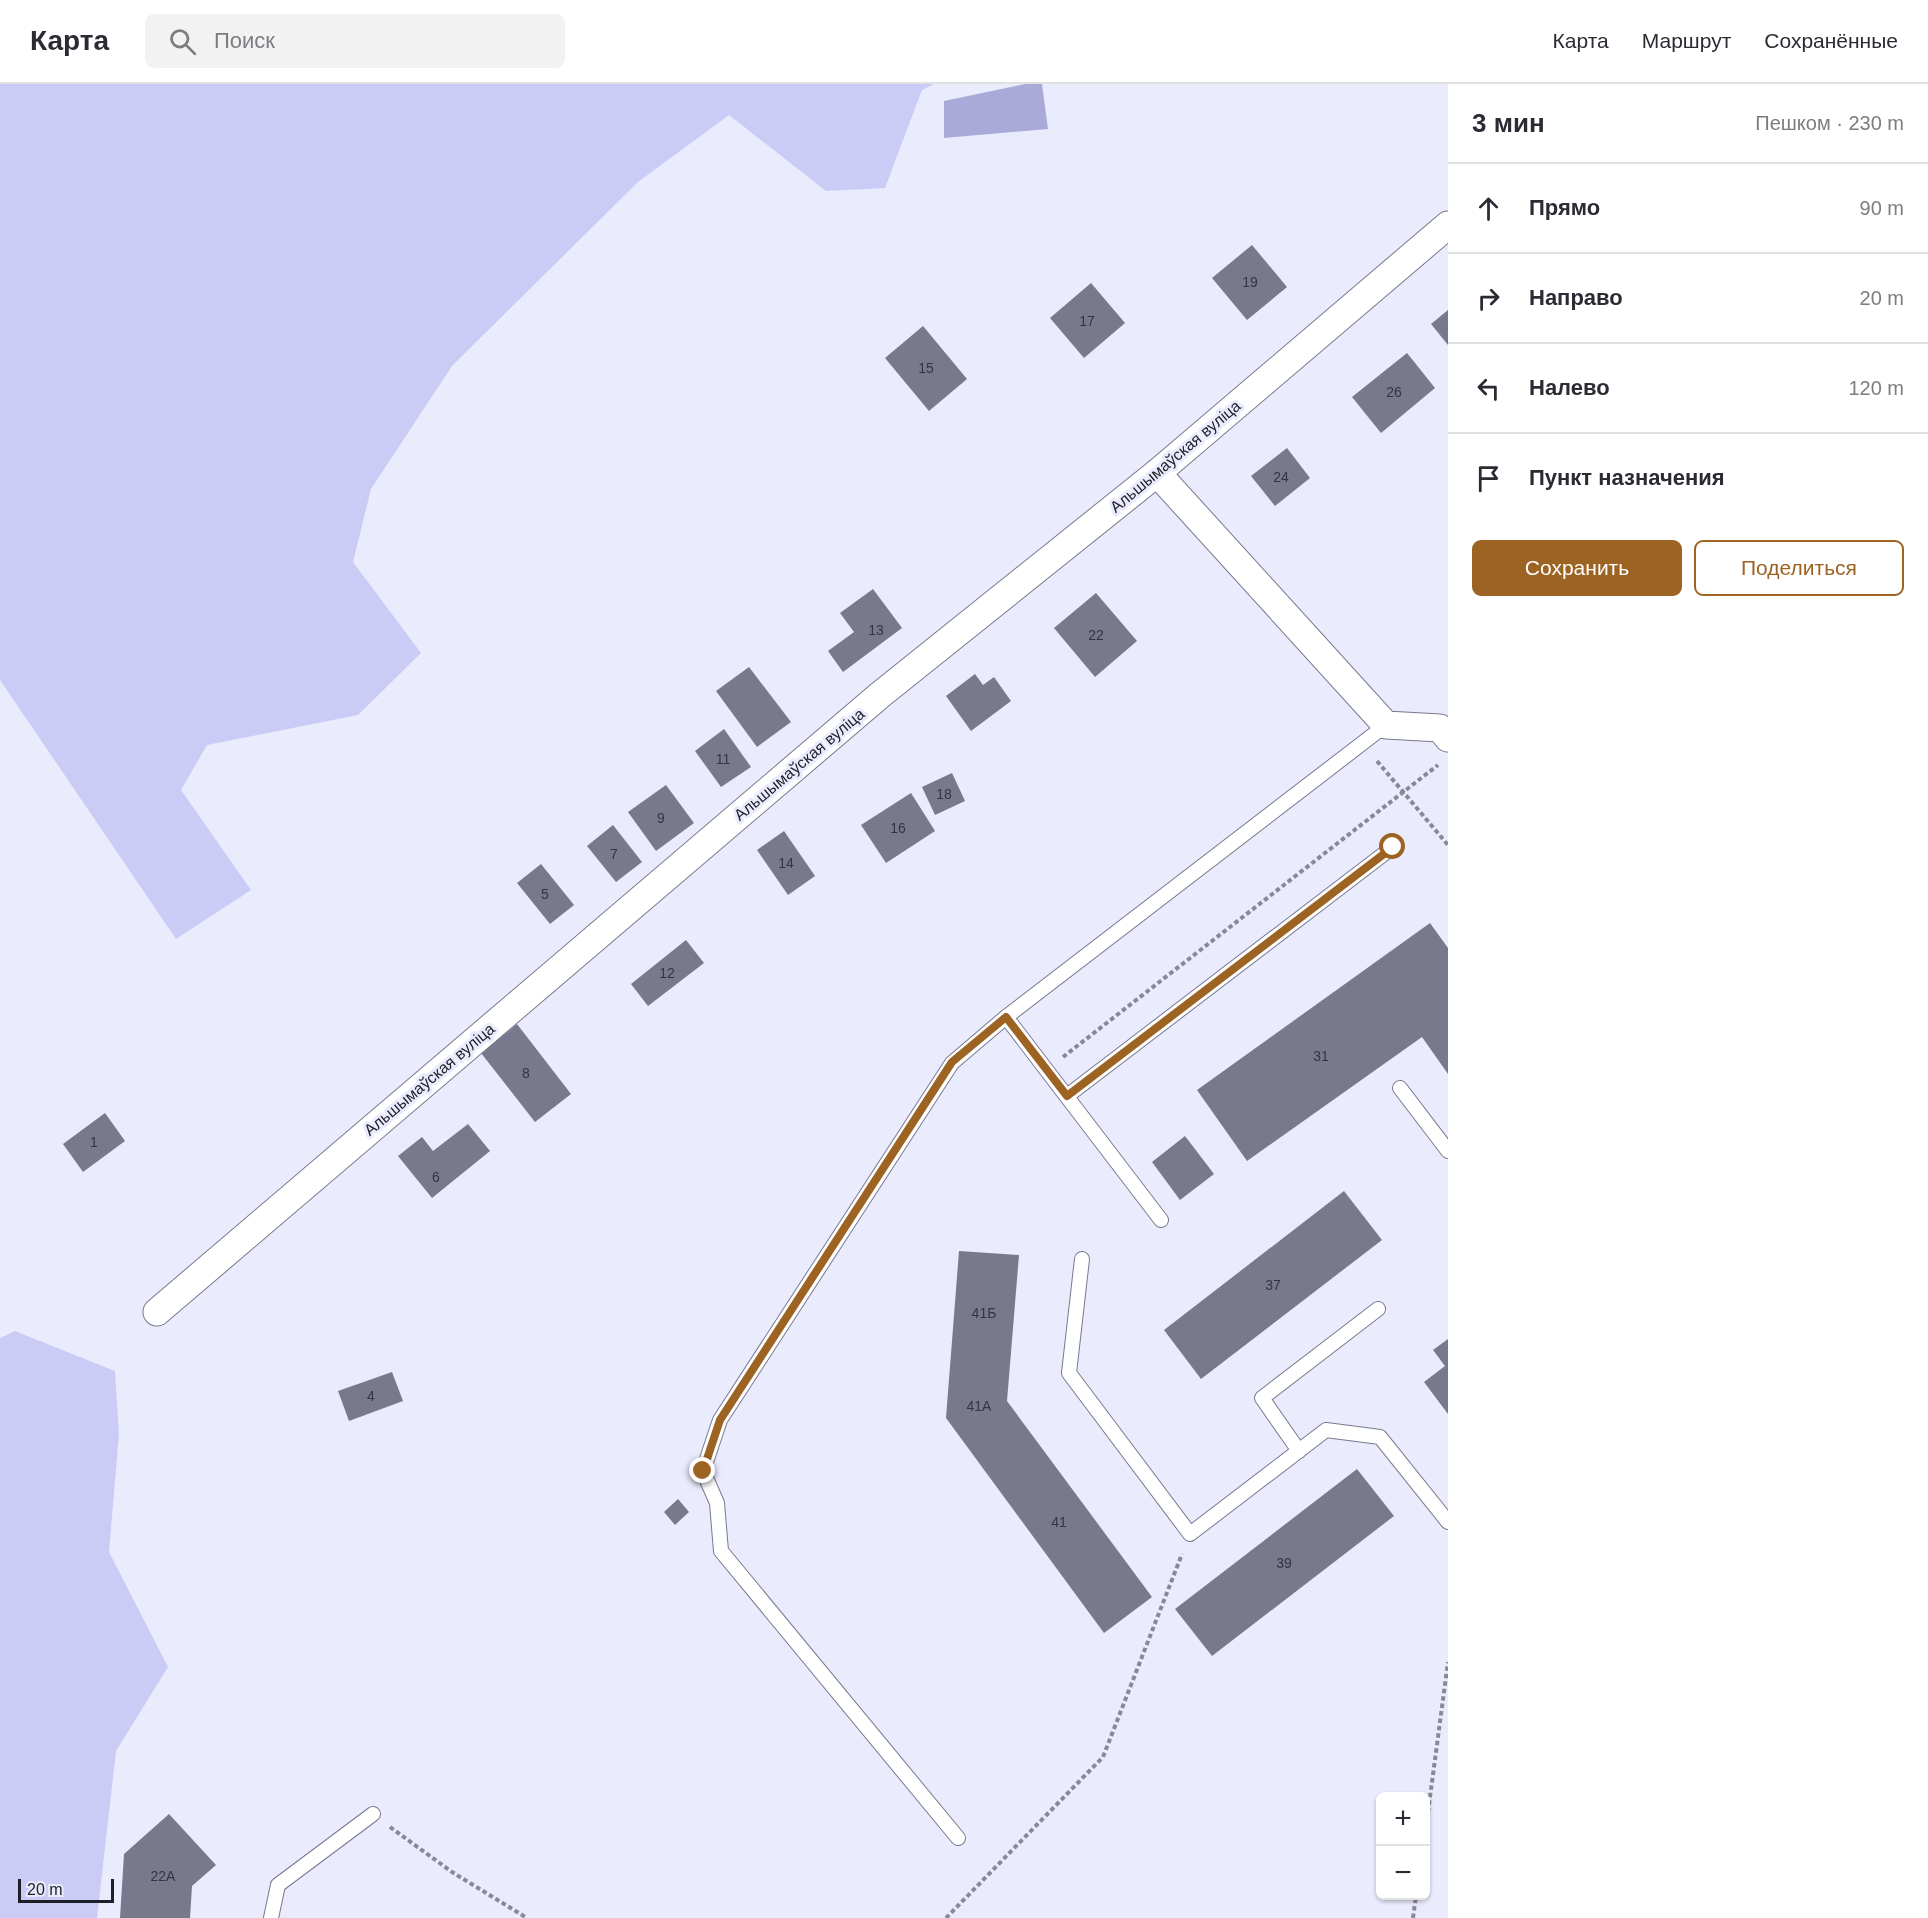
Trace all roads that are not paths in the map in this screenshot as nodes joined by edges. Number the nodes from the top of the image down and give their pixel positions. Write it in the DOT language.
graph roads {
  1 [pos="1448,225"];
  2 [pos="1157,473"];
  3 [pos="1386,725"];
  4 [pos="1448,738"];
  5 [pos="1393,847"];
  6 [pos="1006,1017"];
  7 [pos="1400,1088"];
  8 [pos="1067,1096"];
  9 [pos="1448,1151"];
  10 [pos="1161,1220"];
  11 [pos="1082,1258"];
  12 [pos="1378,1309"];
  13 [pos="157,1312"];
  14 [pos="1299,1451"];
  15 [pos="1448,1522"];
  16 [pos="373,1814"];
  17 [pos="958,1838"];
  18 [pos="271,1918"];
  1 -- 2 [label="street, Альшымаўская вуліца"];
  2 -- 3 [label="street"];
  2 -- 13 [label="street, Альшымаўская вуліца"];
  3 -- 4 [label="street"];
  3 -- 6 [label="lane"];
  5 -- 8 [label="lane"];
  6 -- 8 [label="lane"];
  6 -- 17 [label="lane"];
  7 -- 9 [label="lane"];
  8 -- 10 [label="lane"];
  11 -- 14 [label="lane"];
  12 -- 14 [label="lane"];
  14 -- 15 [label="lane"];
  16 -- 18 [label="lane"];
}
